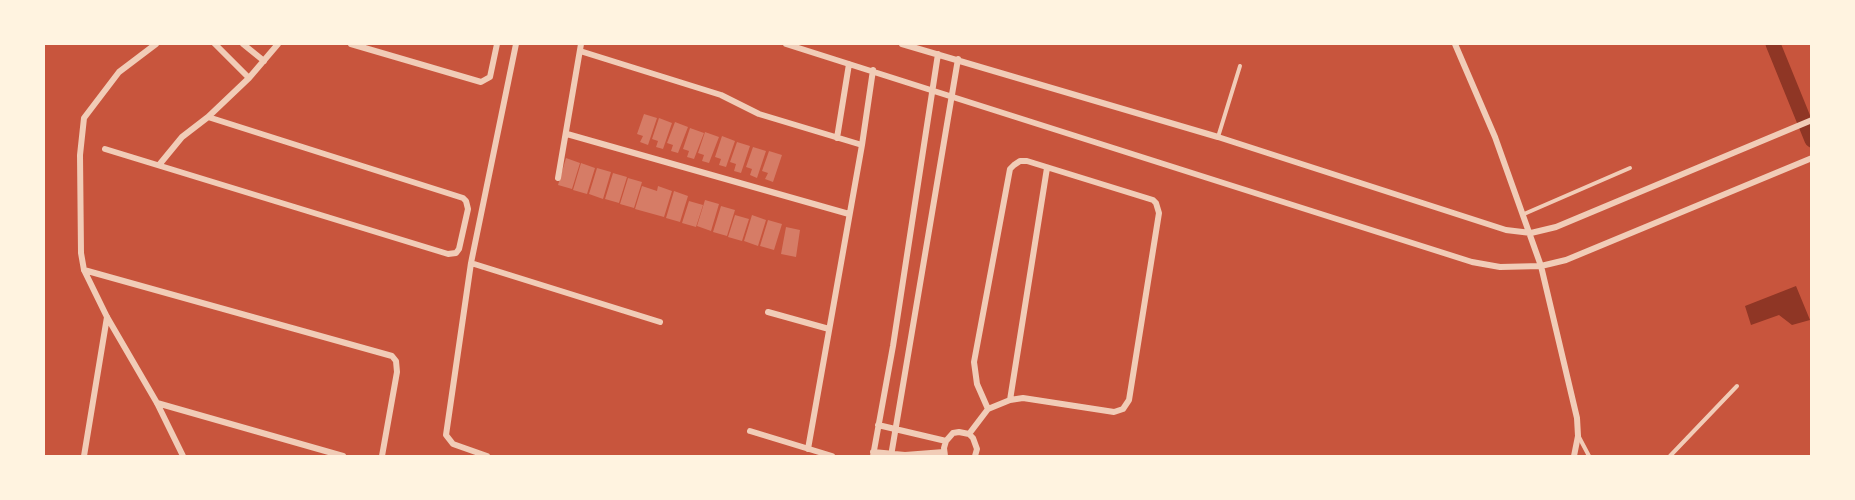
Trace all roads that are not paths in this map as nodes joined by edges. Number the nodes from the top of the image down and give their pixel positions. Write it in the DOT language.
graph roads {
  1 [pos="156,44"];
  2 [pos="215,44"];
  3 [pos="243,44"];
  4 [pos="278,44"];
  5 [pos="351,44"];
  6 [pos="497,44"];
  7 [pos="516,44"];
  8 [pos="581,44"];
  9 [pos="786,44"];
  10 [pos="902,44"];
  11 [pos="1455,44"];
  12 [pos="580,51"];
  13 [pos="938,54"];
  14 [pos="958,59"];
  15 [pos="264,61"];
  16 [pos="849,64"];
  17 [pos="1240,66"];
  18 [pos="873,70"];
  19 [pos="249,78"];
  20 [pos="933,89"];
  21 [pos="952,95"];
  22 [pos="208,117"];
  23 [pos="1812,120"];
  24 [pos="567,134"];
  25 [pos="1218,137"];
  26 [pos="837,138"];
  27 [pos="862,145"];
  28 [pos="105,149"];
  29 [pos="1812,158"];
  30 [pos="159,165"];
  31 [pos="1047,168"];
  32 [pos="1630,168"];
  33 [pos="558,178"];
  34 [pos="849,214"];
  35 [pos="1524,214"];
  36 [pos="1531,233"];
  37 [pos="471,263"];
  38 [pos="1541,266"];
  39 [pos="84,270"];
  40 [pos="768,312"];
  41 [pos="107,317"];
  42 [pos="660,322"];
  43 [pos="829,329"];
  44 [pos="1737,386"];
  45 [pos="1010,400"];
  46 [pos="157,403"];
  47 [pos="988,410"];
  48 [pos="878,425"];
  49 [pos="895,429"];
  50 [pos="750,431"];
  51 [pos="969,434"];
  52 [pos="1578,436"];
  53 [pos="946,441"];
  54 [pos="808,449"];
  55 [pos="873,454"];
  56 [pos="945,454"];
  57 [pos="891,455"];
  58 [pos="84,456"];
  59 [pos="183,456"];
  60 [pos="343,456"];
  61 [pos="382,456"];
  62 [pos="487,456"];
  63 [pos="832,456"];
  64 [pos="975,456"];
  65 [pos="1574,456"];
  66 [pos="1589,456"];
  67 [pos="1670,456"];
  1 -- 39 [label="street"];
  2 -- 19 [label="street"];
  3 -- 15 [label="street"];
  4 -- 15 [label="street"];
  5 -- 6 [label="street"];
  7 -- 37 [label="street"];
  8 -- 12 [label="street"];
  9 -- 16 [label="street"];
  10 -- 13 [label="street"];
  11 -- 35 [label="street"];
  12 -- 24 [label="street"];
  12 -- 26 [label="street"];
  13 -- 14 [label="street"];
  13 -- 20 [label="street"];
  14 -- 21 [label="street"];
  14 -- 25 [label="street"];
  15 -- 19 [label="street"];
  16 -- 18 [label="street"];
  16 -- 26 [label="street"];
  17 -- 25 [label="lane"];
  18 -- 20 [label="street"];
  18 -- 27 [label="street"];
  19 -- 22 [label="street"];
  20 -- 21 [label="street"];
  20 -- 48 [label="street"];
  21 -- 38 [label="street"];
  21 -- 49 [label="street"];
  22 -- 30 [label="street"];
  22 -- 30 [label="street"];
  23 -- 36 [label="street"];
  24 -- 33 [label="street"];
  24 -- 34 [label="street"];
  25 -- 36 [label="street"];
  26 -- 27 [label="street"];
  27 -- 34 [label="street"];
  28 -- 30 [label="street"];
  29 -- 38 [label="street"];
  31 -- 45 [label="street"];
  31 -- 45 [label="street"];
  31 -- 47 [label="street"];
  32 -- 35 [label="lane"];
  34 -- 43 [label="street"];
  35 -- 36 [label="street"];
  36 -- 38 [label="street"];
  37 -- 42 [label="street"];
  37 -- 62 [label="street"];
  38 -- 52 [label="street"];
  39 -- 41 [label="street"];
  39 -- 61 [label="street"];
  40 -- 43 [label="street"];
  41 -- 46 [label="street"];
  41 -- 58 [label="street"];
  43 -- 54 [label="street"];
  44 -- 67 [label="lane"];
  45 -- 47 [label="street"];
  46 -- 59 [label="street"];
  46 -- 60 [label="street"];
  47 -- 51 [label="street"];
  48 -- 49 [label="street"];
  48 -- 55 [label="street"];
  49 -- 53 [label="street"];
  49 -- 57 [label="street"];
  50 -- 54 [label="street"];
  51 -- 53 [label="street"];
  51 -- 64 [label="street"];
  52 -- 65 [label="street"];
  52 -- 66 [label="lane"];
  53 -- 56 [label="street"];
  54 -- 63 [label="street"];
  55 -- 57 [label="street"];
  56 -- 57 [label="street"];
}
